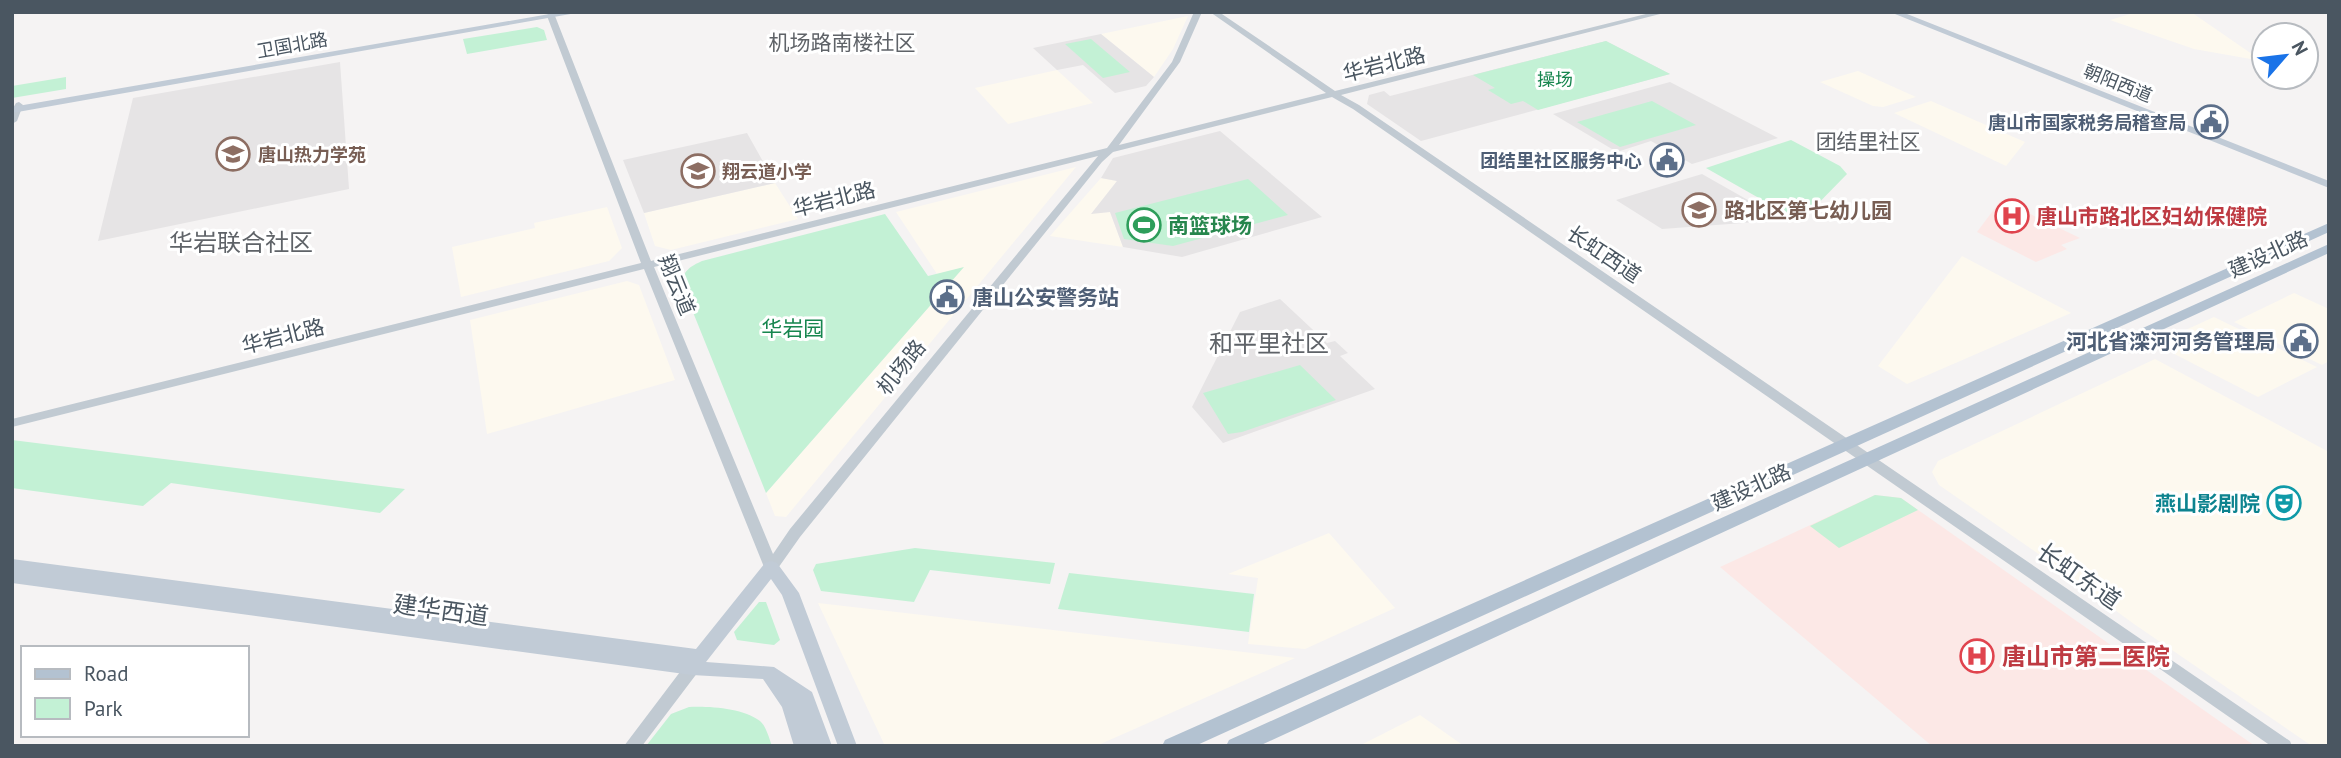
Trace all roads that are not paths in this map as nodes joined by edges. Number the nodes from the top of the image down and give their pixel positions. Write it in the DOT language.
graph roads {
  1 [pos="578,12"];
  2 [pos="1198,12"];
  3 [pos="1214,12"];
  4 [pos="1227,12"];
  5 [pos="1664,12"];
  6 [pos="1894,12"];
  7 [pos="551,13"];
  8 [pos="1338,95"];
  9 [pos="15,107"];
  10 [pos="12,121"];
  11 [pos="1111,150"];
  12 [pos="2329,186"];
  13 [pos="2329,227"];
  14 [pos="2329,248"];
  15 [pos="647,264"];
  16 [pos="12,424"];
  17 [pos="1847,444"];
  18 [pos="1869,459"];
  19 [pos="12,565"];
  20 [pos="771,566"];
  21 [pos="12,577"];
  22 [pos="752,591"];
  23 [pos="790,593"];
  24 [pos="721,628"];
  25 [pos="695,662"];
  26 [pos="720,668"];
  27 [pos="768,672"];
  28 [pos="1214,727"];
  29 [pos="1241,744"];
  30 [pos="632,746"];
  31 [pos="804,746"];
  32 [pos="823,746"];
  33 [pos="848,746"];
  34 [pos="1160,746"];
  35 [pos="1173,746"];
  36 [pos="2284,746"];
  1 -- 7 [label="main road, 卫国北路"];
  2 -- 11 [label="street, 机场路"];
  3 -- 8 [label="street, 长虹西道"];
  4 -- 8 [label="street, 长虹西道"];
  5 -- 8 [label="street, 华岩北路"];
  6 -- 12 [label="main road, 朝阳西道"];
  7 -- 9 [label="main road, 卫国北路"];
  7 -- 15 [label="street, 翔云道"];
  8 -- 11 [label="street, 华岩北路"];
  8 -- 17 [label="street, 长虹西道"];
  9 -- 10 [label="street"];
  11 -- 15 [label="street, 华岩北路"];
  11 -- 20 [label="street, 机场路"];
  13 -- 17 [label="main road, 建设北路"];
  14 -- 18 [label="main road, 建设北路"];
  15 -- 16 [label="street, 华岩北路"];
  15 -- 20 [label="street, 翔云道"];
  17 -- 18 [label="street, 长虹东道"];
  17 -- 28 [label="main road, 建设北路"];
  18 -- 29 [label="main road, 建设北路"];
  18 -- 36 [label="street, 长虹东道"];
  19 -- 25 [label="main road, 建华西道"];
  20 -- 22 [label="main road, 机场路"];
  20 -- 23 [label="main road"];
  21 -- 25 [label="main road, 建华西道"];
  22 -- 23 [label="main road"];
  22 -- 24 [label="main road, 机场路"];
  23 -- 33 [label="main road"];
  24 -- 25 [label="main road, 机场路"];
  24 -- 26 [label="main road"];
  25 -- 26 [label="main road, 建华西道"];
  25 -- 30 [label="street, 机场路"];
  26 -- 27 [label="main road, 建华西道"];
  27 -- 31 [label="main road"];
  27 -- 32 [label="main road, 建华西道"];
  28 -- 34 [label="main road"];
  28 -- 35 [label="main road, 建设北路"];
}
